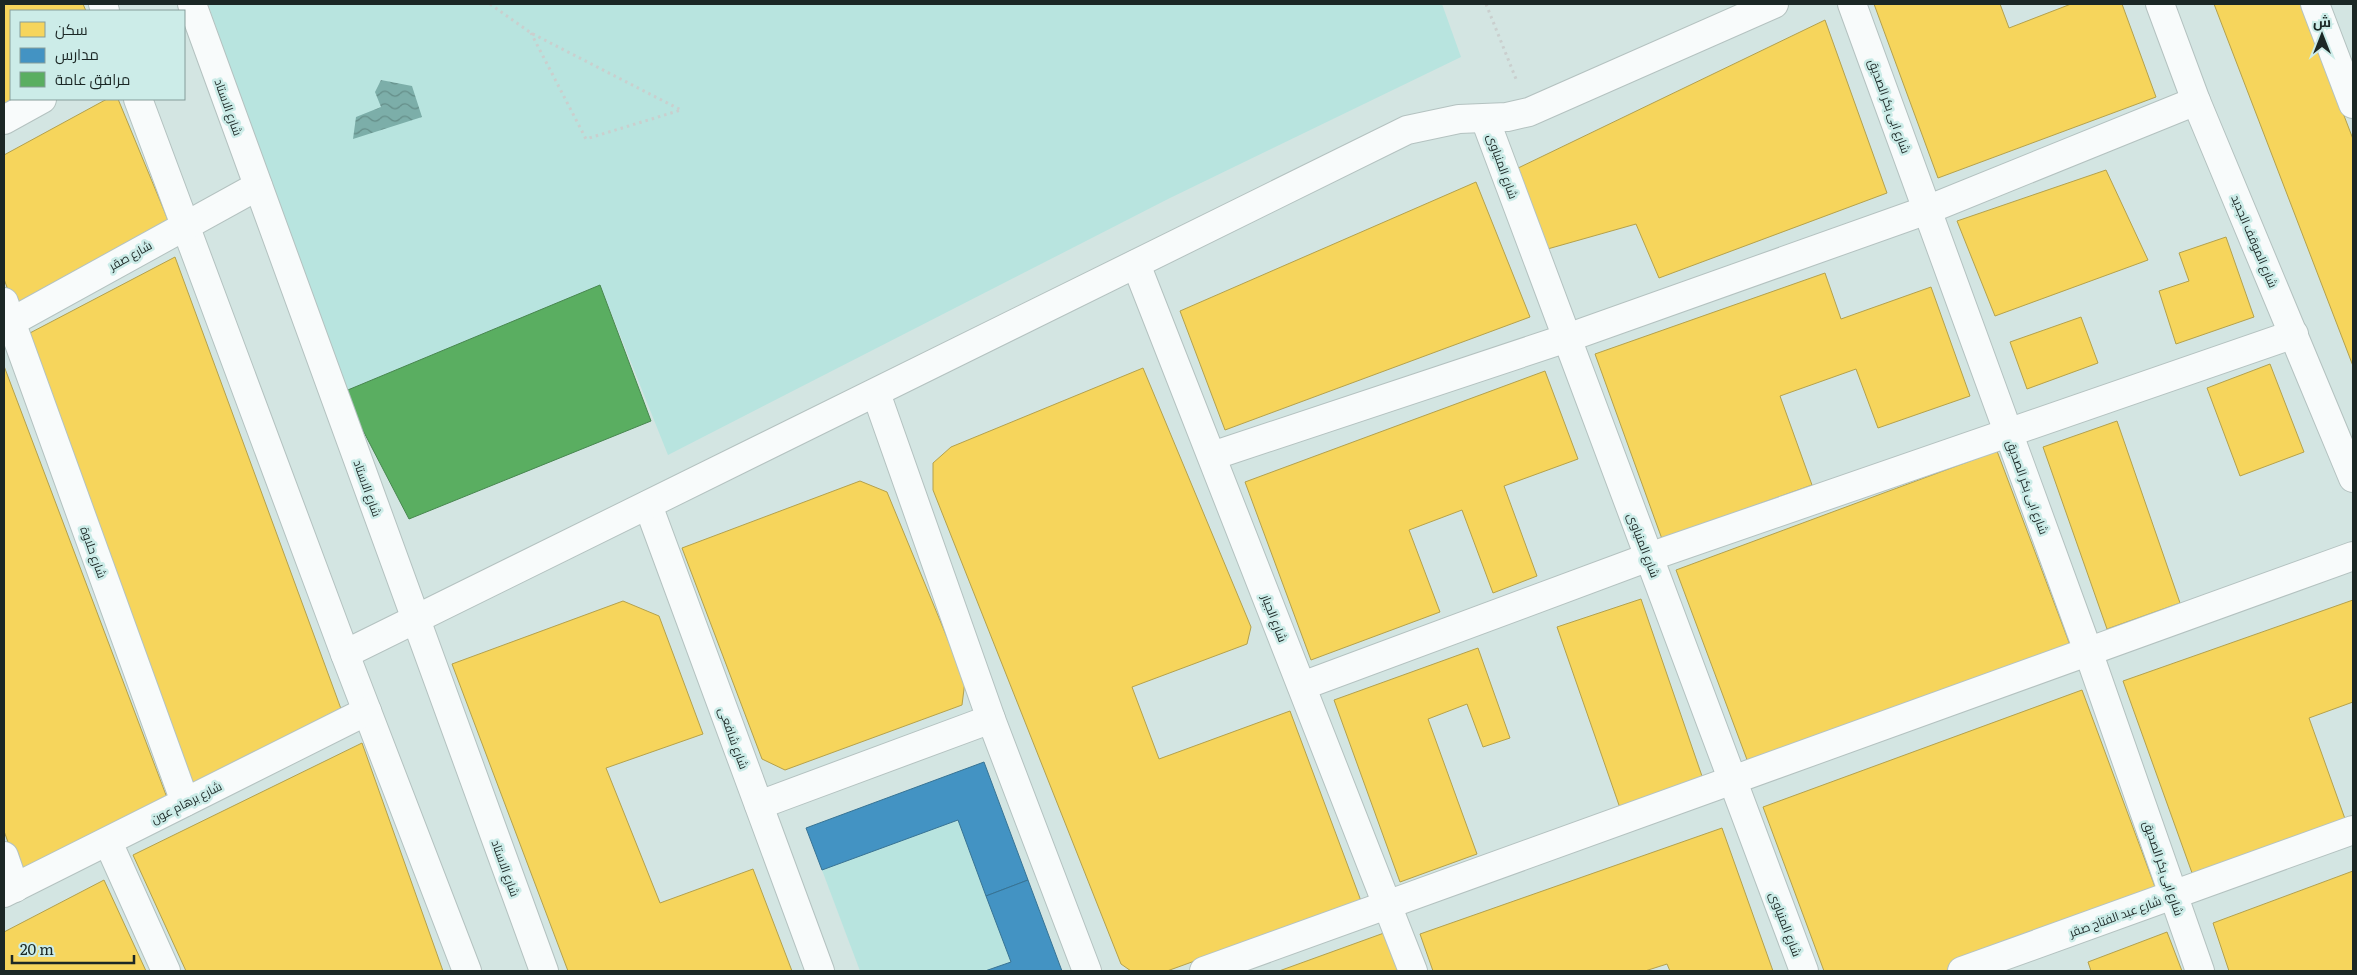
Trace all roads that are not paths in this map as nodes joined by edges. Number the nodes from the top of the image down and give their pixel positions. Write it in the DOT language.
graph roads {
  1 [pos="192,4"];
  2 [pos="1774,4"];
  3 [pos="1852,4"];
  4 [pos="2160,4"];
  5 [pos="2315,4"];
  6 [pos="40,100"];
  7 [pos="138,100"];
  8 [pos="2196,101"];
  9 [pos="2353,102"];
  10 [pos="1485,119"];
  11 [pos="4,120"];
  12 [pos="258,186"];
  13 [pos="1927,210"];
  14 [pos="185,224"];
  15 [pos="1136,264"];
  16 [pos="6,316"];
  17 [pos="2294,334"];
  18 [pos="1567,338"];
  19 [pos="876,393"];
  20 [pos="2008,432"];
  21 [pos="1212,456"];
  22 [pos="2353,478"];
  23 [pos="648,505"];
  24 [pos="2353,556"];
  25 [pos="1649,558"];
  26 [pos="416,620"];
  27 [pos="2088,651"];
  28 [pos="345,654"];
  29 [pos="1302,686"];
  30 [pos="367,711"];
  31 [pos="992,719"];
  32 [pos="1732,780"];
  33 [pos="185,802"];
  34 [pos="759,805"];
  35 [pos="2353,830"];
  36 [pos="108,842"];
  37 [pos="4,856"];
  38 [pos="10,891"];
  39 [pos="2174,895"];
  40 [pos="1387,905"];
  41 [pos="2007,964"];
  42 [pos="166,971"];
  43 [pos="466,971"];
  44 [pos="544,971"];
  45 [pos="820,971"];
  46 [pos="1087,971"];
  47 [pos="1204,971"];
  48 [pos="1414,971"];
  49 [pos="1804,971"];
  50 [pos="1962,971"];
  51 [pos="2200,971"];
  1 -- 12 [label="street, شارع الاستاد"];
  2 -- 10 [label="street"];
  3 -- 13 [label="street, شارع ابى بكر الصديق"];
  4 -- 8 [label="street, شارع الموقف الجديد"];
  5 -- 9 [label="street"];
  6 -- 11 [label="street"];
  7 -- 14 [label="street"];
  8 -- 13 [label="street"];
  8 -- 17 [label="street, شارع الموقف الجديد"];
  10 -- 15 [label="street"];
  10 -- 18 [label="street, شارع المنياوى"];
  12 -- 14 [label="street, شارع صقر"];
  12 -- 26 [label="street, شارع الاستاد"];
  13 -- 18 [label="street"];
  13 -- 20 [label="street, شارع ابى بكر الصديق"];
  14 -- 16 [label="street, شارع صقر"];
  14 -- 28 [label="street"];
  15 -- 19 [label="street"];
  15 -- 21 [label="street, شارع الجيار"];
  16 -- 33 [label="street, شارع حلاوة"];
  17 -- 20 [label="street"];
  17 -- 22 [label="street, شارع الموقف الجديد"];
  18 -- 21 [label="street"];
  18 -- 25 [label="street, شارع المنياوى"];
  19 -- 23 [label="street"];
  19 -- 31 [label="street"];
  20 -- 25 [label="street"];
  20 -- 27 [label="street, شارع ابى بكر الصديق"];
  21 -- 29 [label="street, شارع الجيار"];
  23 -- 26 [label="street"];
  23 -- 34 [label="street, شارع شافعى"];
  24 -- 27 [label="street"];
  25 -- 29 [label="street"];
  25 -- 32 [label="street, شارع المنياوى"];
  26 -- 28 [label="street"];
  26 -- 44 [label="street, شارع الاستاد"];
  27 -- 32 [label="street"];
  27 -- 39 [label="street, شارع ابى بكر الصديق"];
  28 -- 30 [label="street"];
  29 -- 40 [label="street, شارع الجيار"];
  30 -- 33 [label="street, شارع برهام عون"];
  30 -- 43 [label="street"];
  31 -- 34 [label="street"];
  31 -- 46 [label="street"];
  32 -- 40 [label="street"];
  32 -- 49 [label="street, شارع المنياوى"];
  33 -- 36 [label="street, شارع برهام عون"];
  34 -- 45 [label="street, شارع شافعى"];
  35 -- 39 [label="street, شارع عبد الفتاح صقر"];
  36 -- 38 [label="street, شارع برهام عون"];
  36 -- 42 [label="street"];
  37 -- 38 [label="street"];
  39 -- 41 [label="street, شارع عبد الفتاح صقر"];
  39 -- 51 [label="street, شارع ابى بكر الصديق"];
  40 -- 47 [label="street"];
  40 -- 48 [label="street, شارع الجيار"];
  41 -- 50 [label="street, شارع عبد الفتاح صقر"];
}
